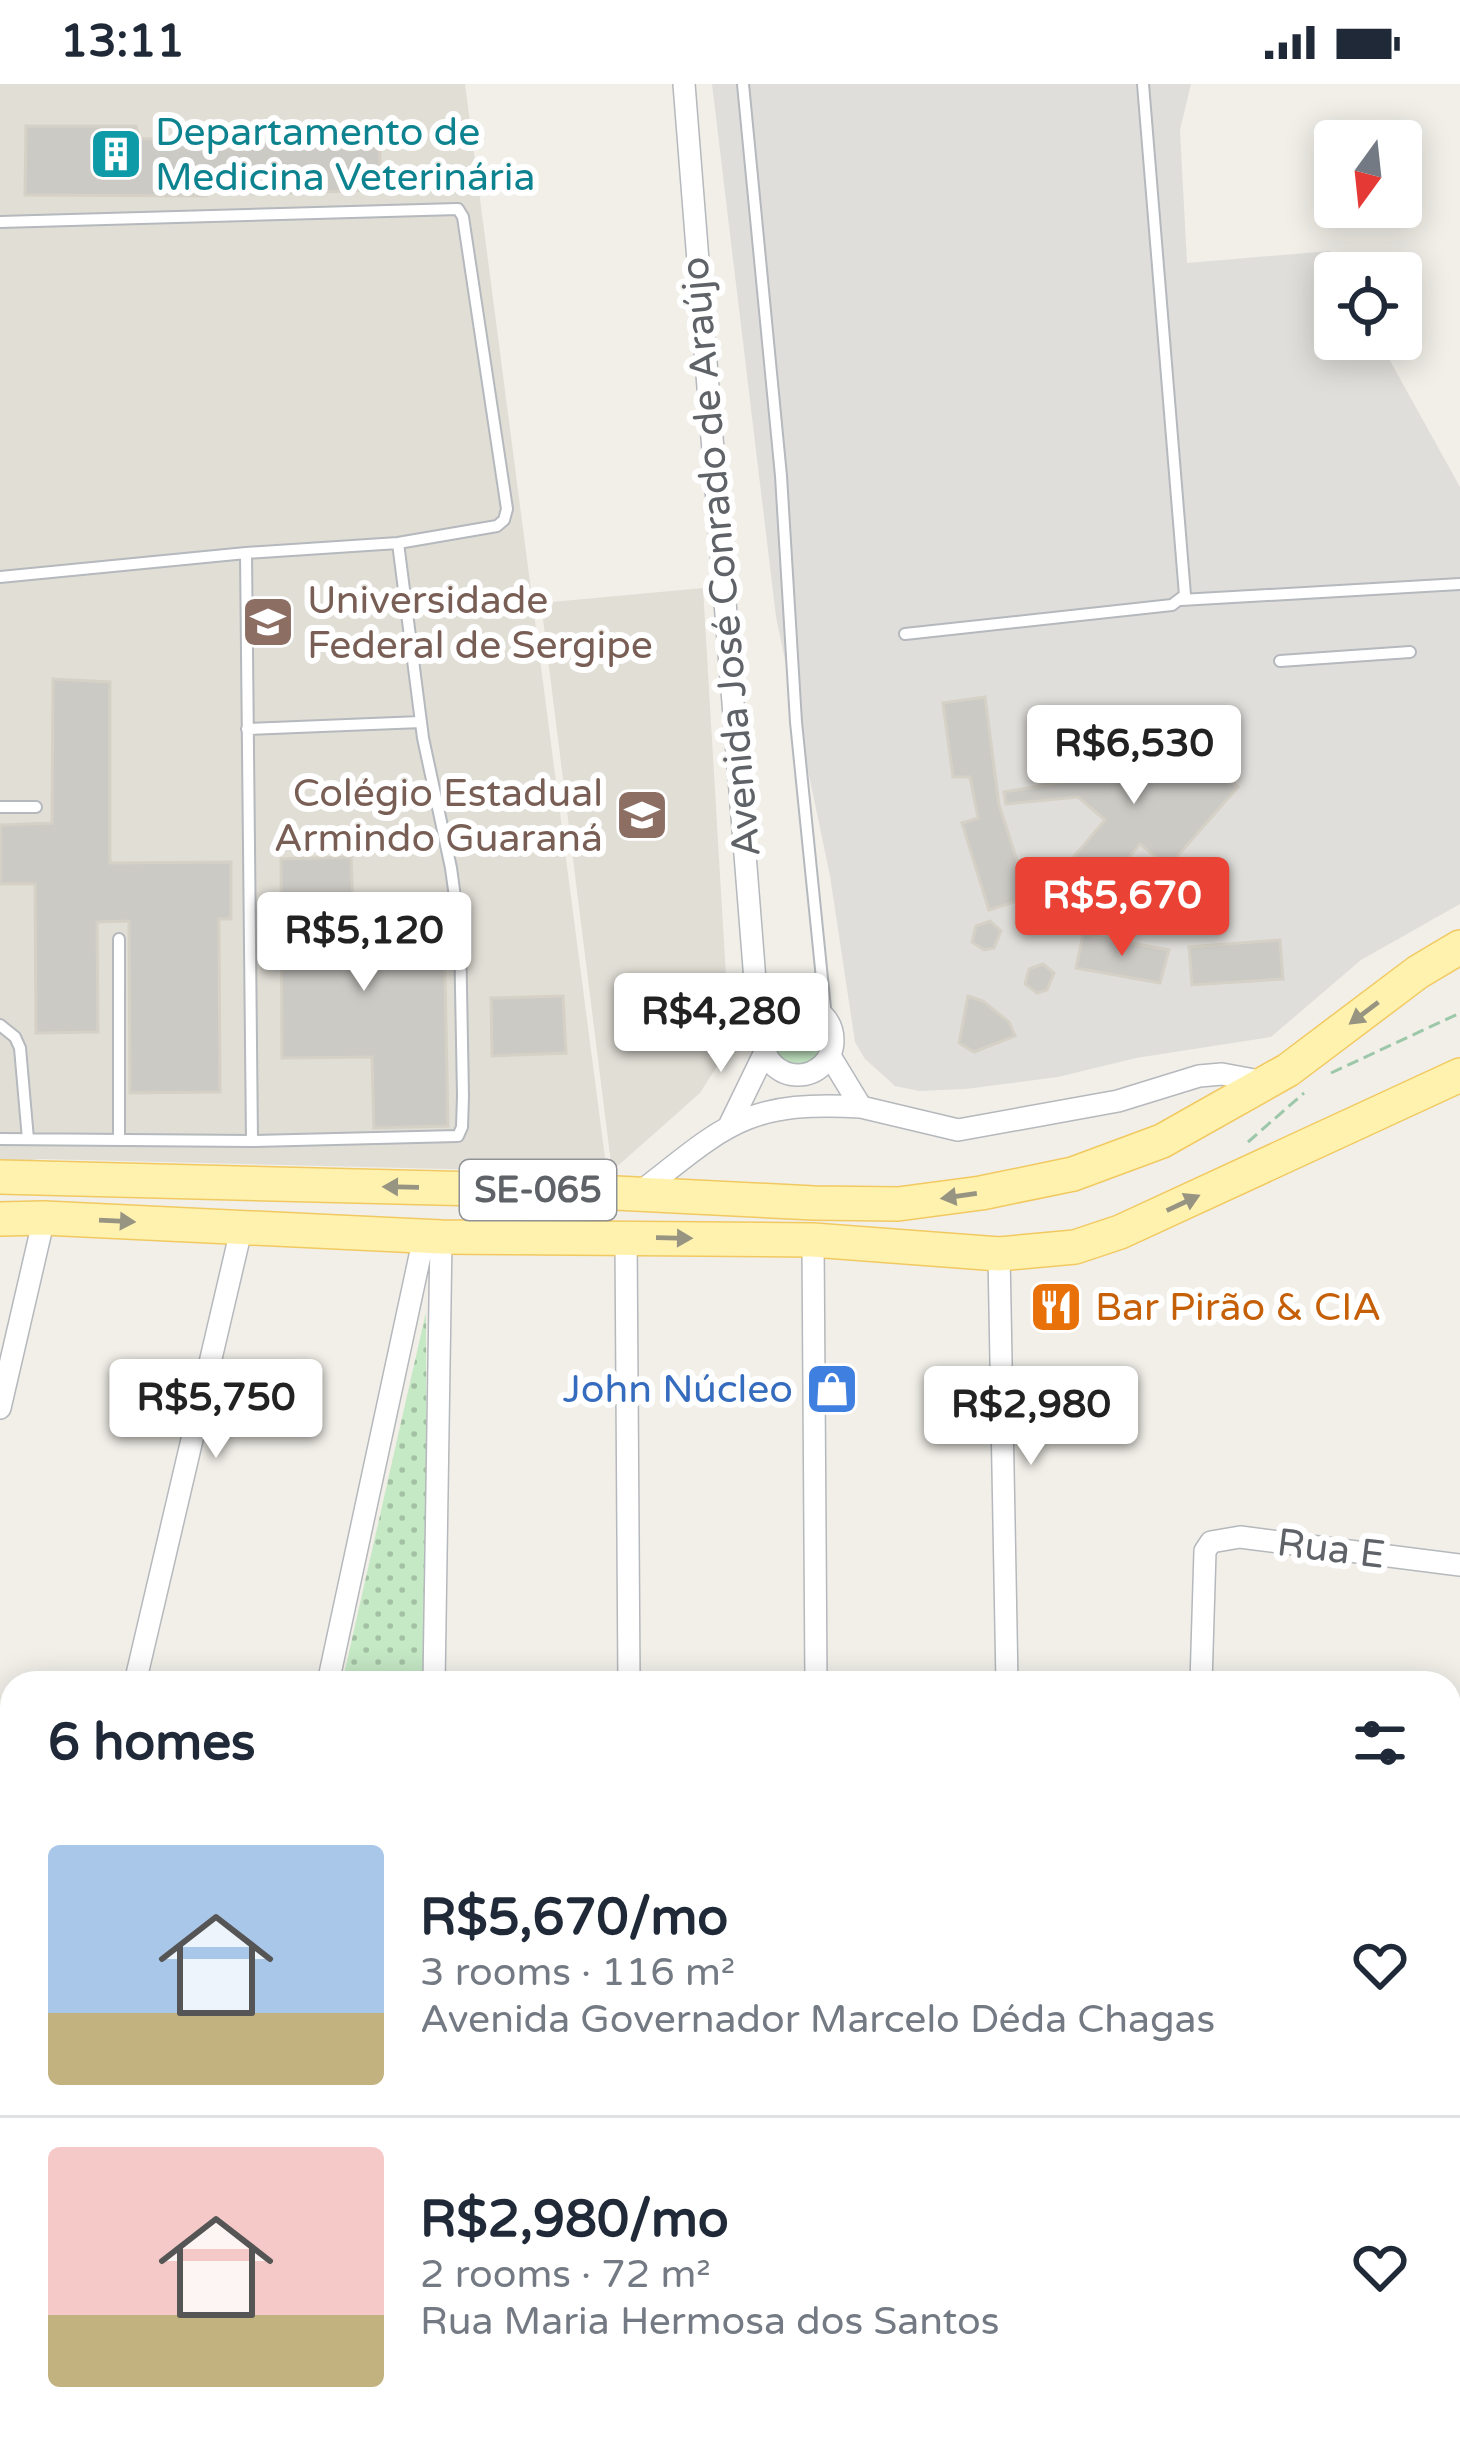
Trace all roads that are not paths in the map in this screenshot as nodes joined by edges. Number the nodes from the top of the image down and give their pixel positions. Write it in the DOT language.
graph roads {
  1 [pos="684,84"];
  2 [pos="743,84"];
  3 [pos="1143,84"];
  4 [pos="0,223"];
  5 [pos="398,543"];
  6 [pos="245,553"];
  7 [pos="0,577"];
  8 [pos="1460,584"];
  9 [pos="1181,600"];
  10 [pos="905,634"];
  11 [pos="1410,652"];
  12 [pos="1280,661"];
  13 [pos="421,722"];
  14 [pos="248,729"];
  15 [pos="36,807"];
  16 [pos="0,808"];
  17 [pos="118,939"];
  18 [pos="1460,947"];
  19 [pos="826,1018"];
  20 [pos="0,1025"];
  21 [pos="765,1041"];
  22 [pos="830,1056"];
  23 [pos="1460,1075"];
  24 [pos="1266,1082"];
  25 [pos="861,1107"];
  26 [pos="730,1124"];
  27 [pos="0,1139"];
  28 [pos="28,1139"];
  29 [pos="119,1139"];
  30 [pos="252,1142"];
  31 [pos="0,1177"];
  32 [pos="638,1193"];
  33 [pos="44,1217"];
  34 [pos="0,1219"];
  35 [pos="242,1226"];
  36 [pos="432,1237"];
  37 [pos="626,1238"];
  38 [pos="813,1240"];
  39 [pos="999,1254"];
  40 [pos="0,1408"];
  41 [pos="1460,1565"];
  42 [pos="138,1671"];
  43 [pos="331,1671"];
  44 [pos="434,1671"];
  45 [pos="629,1671"];
  46 [pos="816,1671"];
  47 [pos="1007,1671"];
  48 [pos="1202,1671"];
  1 -- 21 [label="street, Avenida José Conrado de Araújo"];
  2 -- 19 [label="lane"];
  3 -- 9 [label="lane"];
  4 -- 5 [label="lane"];
  5 -- 6 [label="lane"];
  5 -- 13 [label="lane"];
  6 -- 7 [label="lane"];
  6 -- 14 [label="lane"];
  8 -- 9 [label="lane"];
  9 -- 10 [label="lane"];
  11 -- 12 [label="lane"];
  13 -- 14 [label="lane"];
  13 -- 30 [label="lane"];
  14 -- 30 [label="lane"];
  15 -- 16 [label="lane"];
  17 -- 29 [label="lane"];
  18 -- 24 [label="main road, SE-065, one-way"];
  19 -- 21 [label="street"];
  19 -- 22 [label="street"];
  20 -- 28 [label="lane"];
  21 -- 22 [label="street"];
  21 -- 26 [label="street"];
  22 -- 25 [label="street"];
  39 -- 23 [label="main road, SE-065, one-way"];
  24 -- 25 [label="street"];
  24 -- 32 [label="main road, SE-065, one-way"];
  25 -- 26 [label="street"];
  26 -- 32 [label="street"];
  27 -- 28 [label="lane"];
  28 -- 29 [label="lane"];
  29 -- 30 [label="lane"];
  32 -- 31 [label="main road, SE-065, one-way"];
  33 -- 34 [label="main road, SE-065"];
  33 -- 35 [label="main road, SE-065, one-way"];
  33 -- 40 [label="street"];
  35 -- 36 [label="main road, SE-065"];
  35 -- 42 [label="street"];
  36 -- 37 [label="main road, SE-065"];
  36 -- 43 [label="street"];
  36 -- 44 [label="street"];
  37 -- 38 [label="main road, SE-065, one-way"];
  37 -- 45 [label="street"];
  38 -- 39 [label="main road, SE-065"];
  38 -- 46 [label="street"];
  39 -- 47 [label="street"];
  41 -- 48 [label="street, Rua E"];
}
